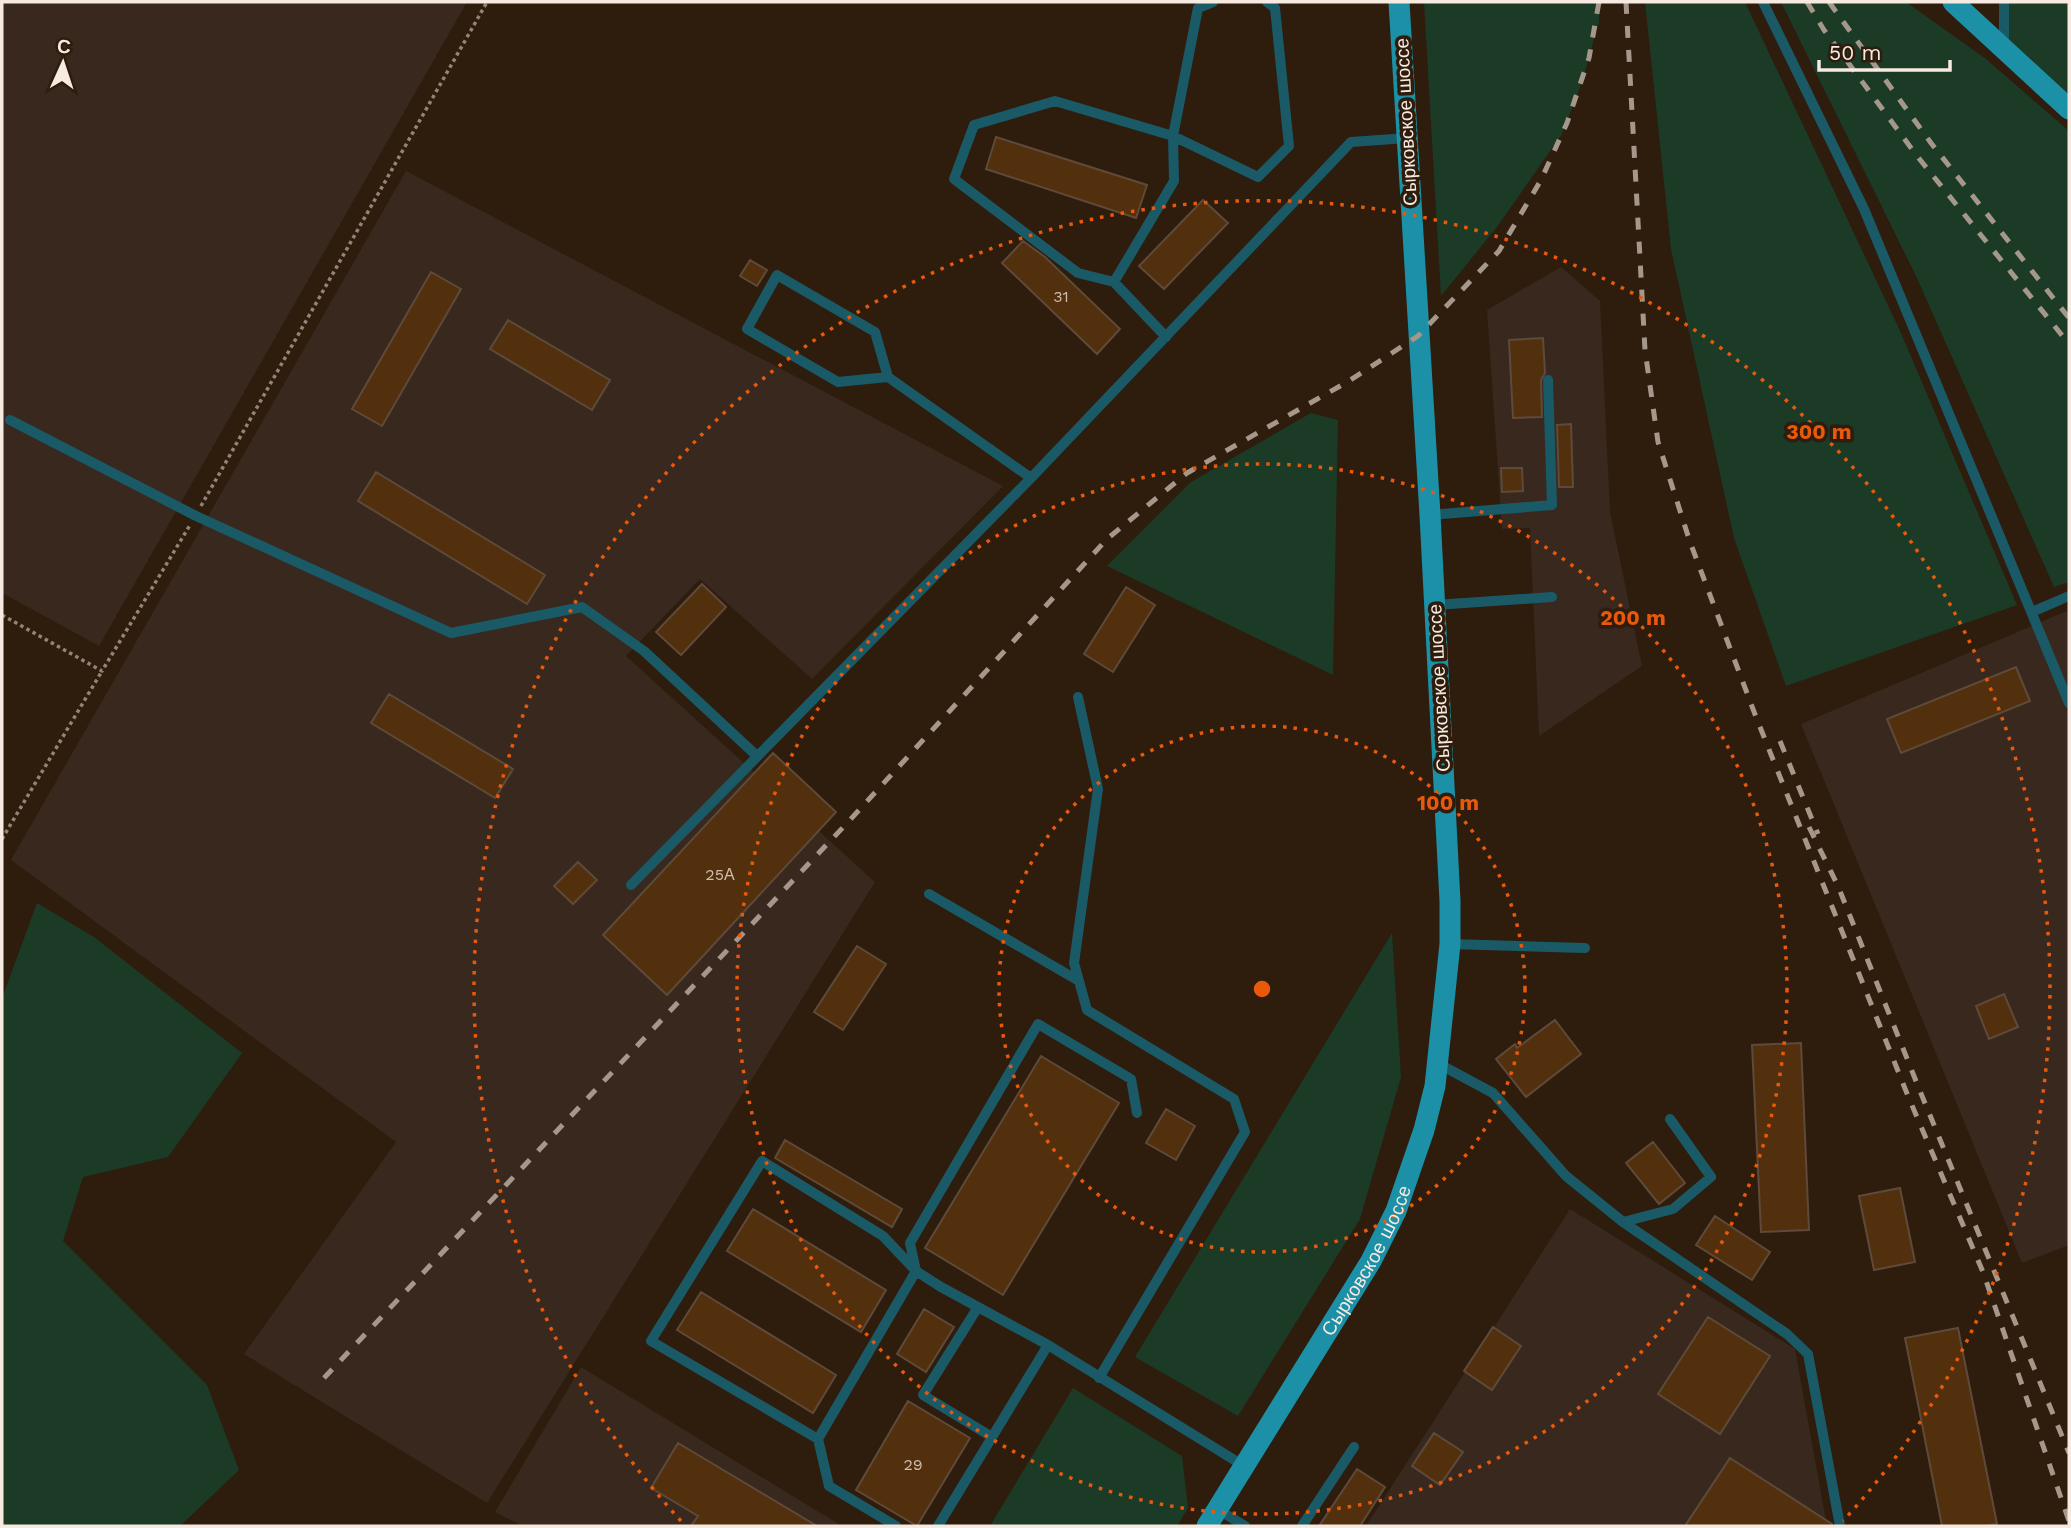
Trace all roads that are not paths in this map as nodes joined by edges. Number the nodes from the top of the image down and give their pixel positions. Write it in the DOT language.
graph roads {
  1 [pos="1213,2"];
  2 [pos="1267,2"];
  3 [pos="1399,2"];
  4 [pos="1763,2"];
  5 [pos="1953,2"];
  6 [pos="2004,2"];
  7 [pos="2004,48"];
  8 [pos="2069,109"];
  9 [pos="1173,135"];
  10 [pos="1407,138"];
  11 [pos="1114,282"];
  12 [pos="1166,337"];
  13 [pos="888,377"];
  14 [pos="1548,380"];
  15 [pos="10,420"];
  16 [pos="1031,478"];
  17 [pos="1430,515"];
  18 [pos="2069,596"];
  19 [pos="1552,597"];
  20 [pos="1435,605"];
  21 [pos="2032,612"];
  22 [pos="1078,697"];
  23 [pos="2069,703"];
  24 [pos="757,756"];
  25 [pos="631,885"];
  26 [pos="929,894"];
  27 [pos="1450,944"];
  28 [pos="1585,948"];
  29 [pos="1079,981"];
  30 [pos="1439,1064"];
  31 [pos="1137,1114"];
  32 [pos="1670,1119"];
  33 [pos="1623,1222"];
  34 [pos="916,1271"];
  35 [pos="978,1307"];
  36 [pos="1048,1346"];
  37 [pos="1100,1378"];
  38 [pos="992,1437"];
  39 [pos="818,1439"];
  40 [pos="1354,1447"];
  41 [pos="1245,1466"];
  42 [pos="1212,1518"];
  43 [pos="896,1526"];
  44 [pos="938,1526"];
  45 [pos="1245,1526"];
  46 [pos="1302,1526"];
  47 [pos="1840,1526"];
  1 -- 9 [label="lane"];
  2 -- 9 [label="lane"];
  3 -- 10 [label="main road, Сырковское шоссе"];
  4 -- 21 [label="lane"];
  5 -- 7 [label="main road"];
  6 -- 7 [label="lane"];
  7 -- 8 [label="main road"];
  9 -- 11 [label="lane"];
  9 -- 11 [label="lane"];
  10 -- 12 [label="lane"];
  10 -- 17 [label="main road, Сырковское шоссе"];
  11 -- 12 [label="lane"];
  12 -- 16 [label="lane"];
  13 -- 13 [label="lane"];
  13 -- 16 [label="lane"];
  14 -- 17 [label="lane"];
  15 -- 24 [label="lane"];
  16 -- 24 [label="lane"];
  17 -- 20 [label="main road, Сырковское шоссе"];
  18 -- 21 [label="lane"];
  19 -- 20 [label="lane"];
  20 -- 27 [label="main road, Сырковское шоссе"];
  21 -- 23 [label="lane"];
  22 -- 29 [label="lane"];
  24 -- 25 [label="lane"];
  26 -- 29 [label="lane"];
  27 -- 28 [label="lane"];
  27 -- 30 [label="main road, Сырковское шоссе"];
  29 -- 37 [label="lane"];
  30 -- 33 [label="lane"];
  30 -- 41 [label="main road, Сырковское шоссе"];
  31 -- 34 [label="lane"];
  32 -- 33 [label="lane"];
  33 -- 47 [label="lane"];
  34 -- 35 [label="lane"];
  34 -- 39 [label="lane"];
  34 -- 39 [label="lane"];
  35 -- 36 [label="lane"];
  35 -- 38 [label="lane"];
  36 -- 37 [label="lane"];
  36 -- 38 [label="lane"];
  37 -- 41 [label="lane"];
  38 -- 44 [label="lane"];
  39 -- 43 [label="lane"];
  40 -- 46 [label="lane"];
  41 -- 42 [label="main road, Сырковское шоссе"];
  42 -- 45 [label="lane"];
}
